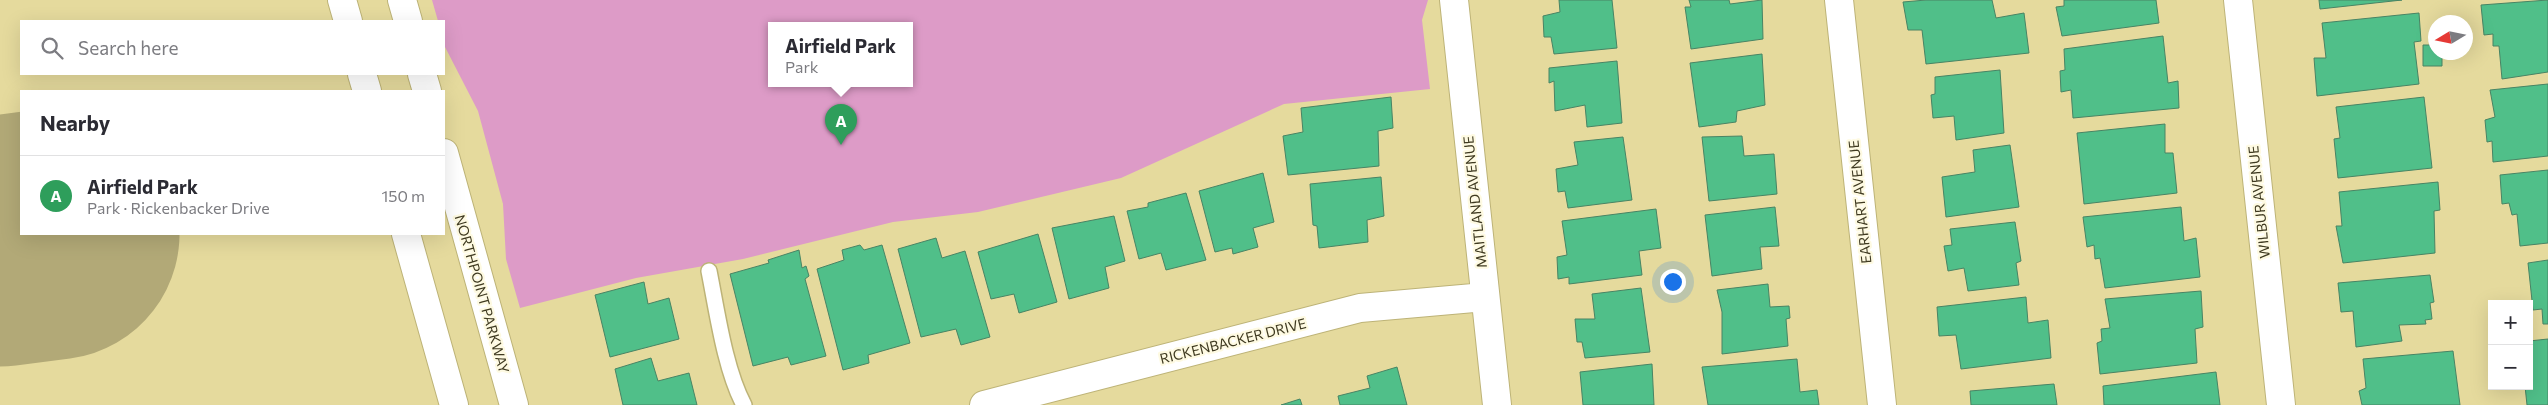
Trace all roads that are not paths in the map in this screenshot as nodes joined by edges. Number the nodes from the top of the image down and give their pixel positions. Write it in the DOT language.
graph roads {
  1 [pos="342,0"];
  2 [pos="402,0"];
  3 [pos="1454,0"];
  4 [pos="1839,0"];
  5 [pos="2238,0"];
  6 [pos="348,20"];
  7 [pos="408,20"];
  8 [pos="362,75"];
  9 [pos="422,75"];
  10 [pos="367,90"];
  11 [pos="427,90"];
  12 [pos="445,158"];
  13 [pos="406,235"];
  14 [pos="708,271"];
  15 [pos="1486,297"];
  16 [pos="454,405"];
  17 [pos="514,405"];
  18 [pos="744,405"];
  19 [pos="984,405"];
  20 [pos="1497,405"];
  21 [pos="1882,405"];
  22 [pos="2281,405"];
  1 -- 6 [label="street"];
  2 -- 7 [label="street"];
  3 -- 15 [label="street, MAITLAND AVENUE"];
  4 -- 21 [label="street, EARHART AVENUE"];
  5 -- 22 [label="street, WILBUR AVENUE"];
  8 -- 10 [label="street"];
  9 -- 11 [label="street"];
  12 -- 17 [label="street, NORTHPOINT PARKWAY"];
  13 -- 16 [label="street"];
  14 -- 18 [label="lane"];
  15 -- 19 [label="street, RICKENBACKER DRIVE"];
  15 -- 20 [label="street, MAITLAND AVENUE"];
}
